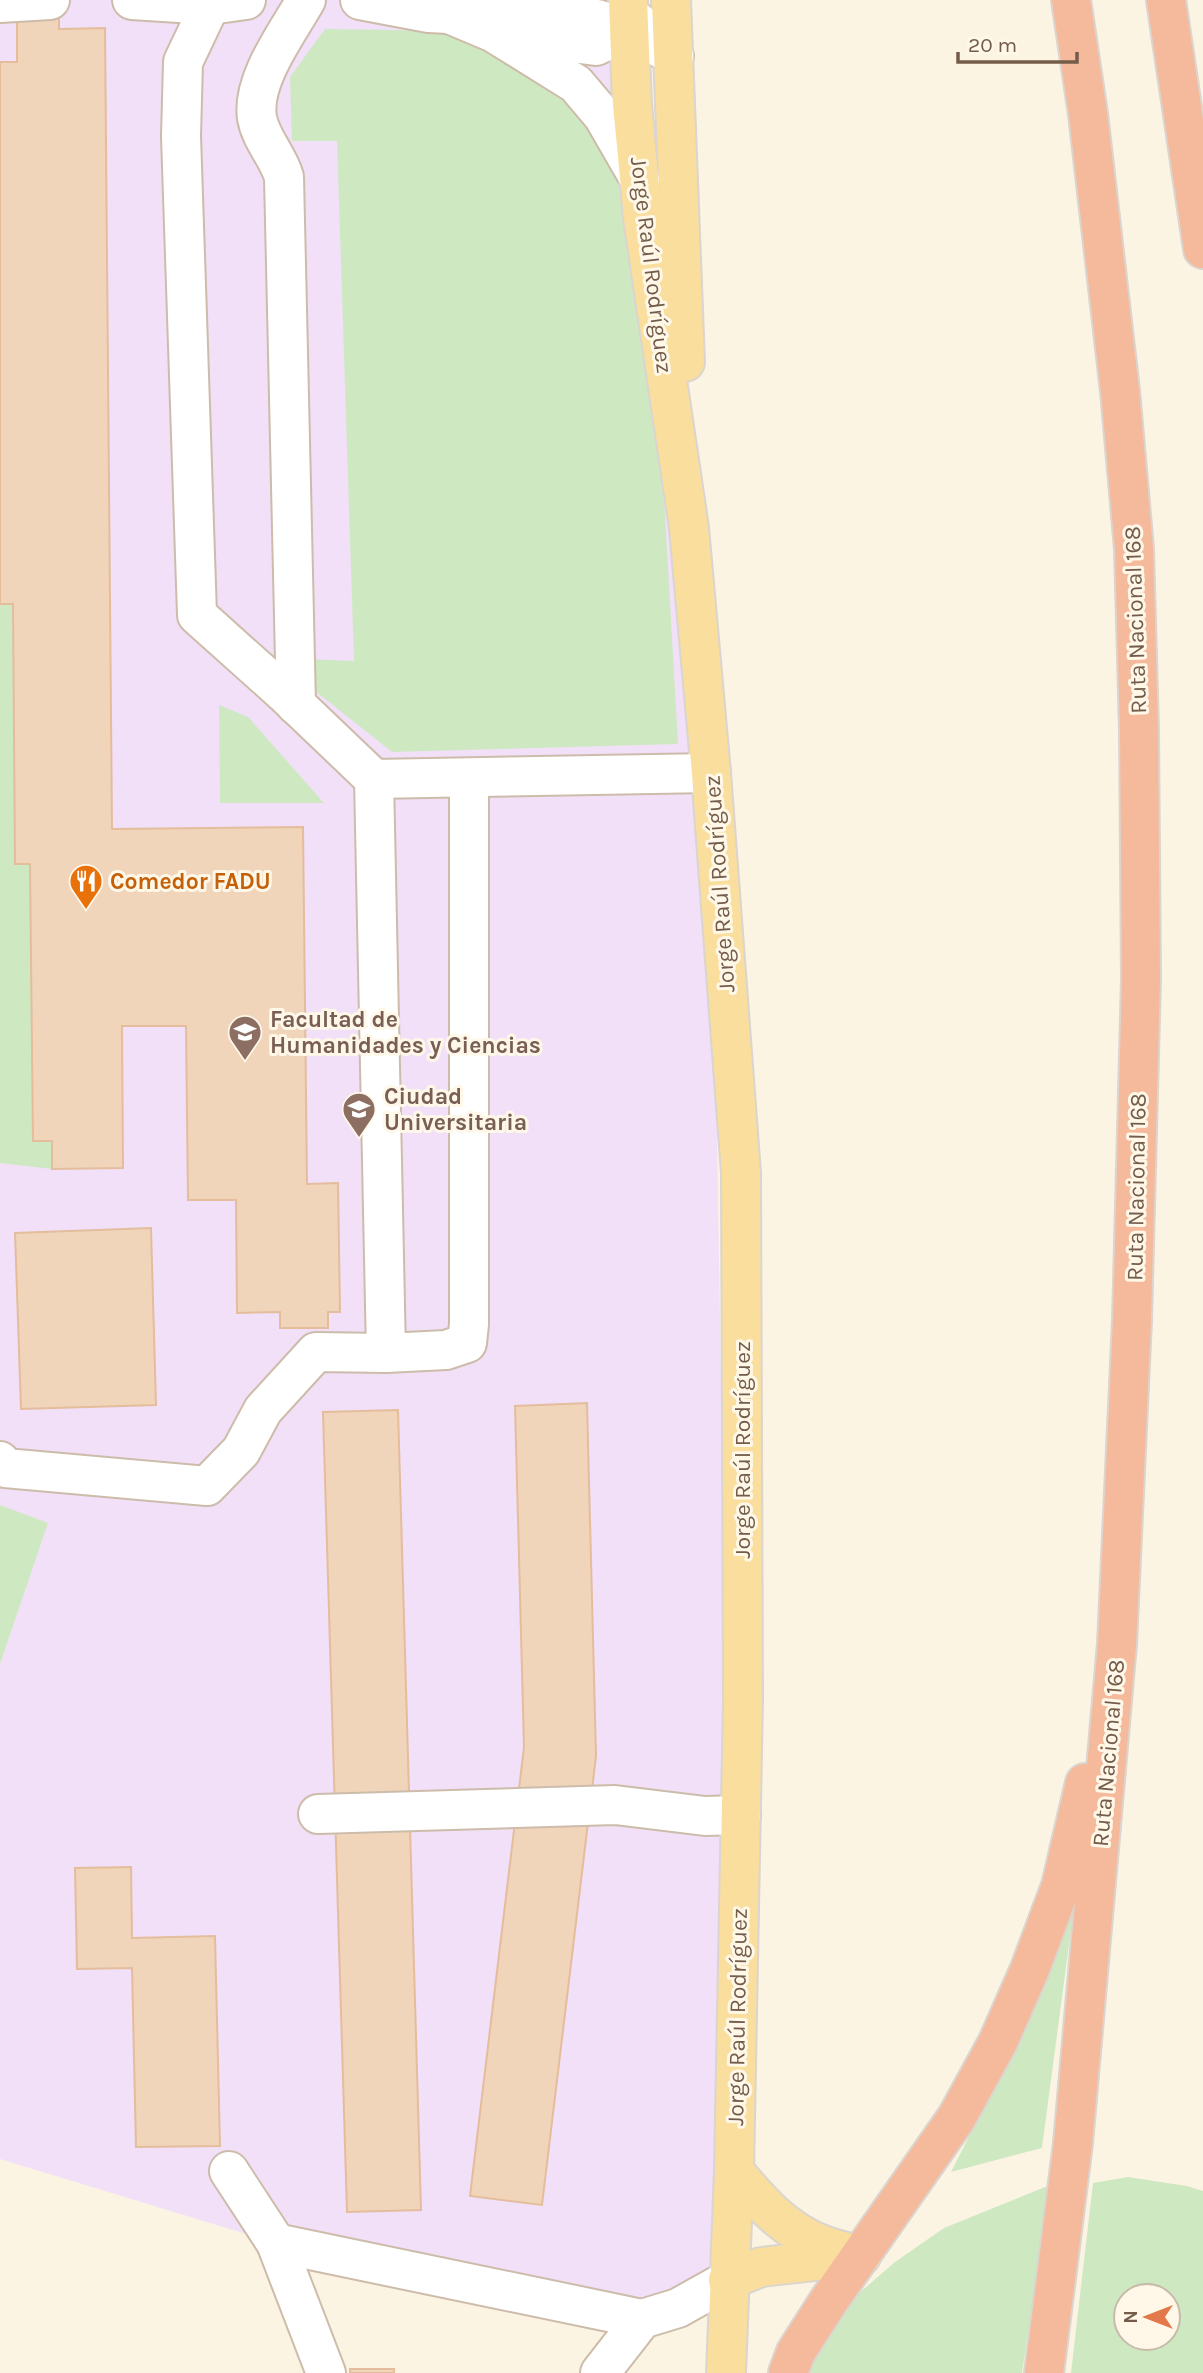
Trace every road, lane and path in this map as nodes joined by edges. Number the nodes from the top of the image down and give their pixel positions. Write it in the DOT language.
graph roads {
  1 [pos="50,0"];
  2 [pos="132,0"];
  3 [pos="306,0"];
  4 [pos="360,0"];
  5 [pos="669,0"];
  6 [pos="1071,0"];
  7 [pos="1166,0"];
  8 [pos="228,3"];
  9 [pos="0,4"];
  10 [pos="497,13"];
  11 [pos="628,15"];
  12 [pos="674,56"];
  13 [pos="640,180"];
  14 [pos="1203,249"];
  15 [pos="689,528"];
  16 [pos="296,705"];
  17 [pos="711,773"];
  18 [pos="469,778"];
  19 [pos="374,779"];
  20 [pos="386,1353"];
  21 [pos="0,1461"];
  22 [pos="1117,1644"];
  23 [pos="318,1814"];
  24 [pos="741,1815"];
  25 [pos="229,2171"];
  26 [pos="734,2171"];
  27 [pos="276,2243"];
  28 [pos="861,2256"];
  29 [pos="728,2280"];
  30 [pos="642,2319"];
  31 [pos="326,2373"];
  32 [pos="600,2373"];
  33 [pos="726,2373"];
  34 [pos="788,2373"];
  35 [pos="1044,2373"];
  1 -- 9 [label="lane"];
  2 -- 8 [label="lane"];
  3 -- 16 [label="lane"];
  4 -- 10 [label="lane"];
  5 -- 11 [label="lane"];
  5 -- 12 [label="main road, Jorge Raúl Rodríguez"];
  6 -- 22 [label="highway, Ruta Nacional 168"];
  7 -- 14 [label="highway"];
  8 -- 16 [label="lane"];
  10 -- 11 [label="lane"];
  10 -- 13 [label="lane"];
  11 -- 12 [label="lane"];
  11 -- 13 [label="main road, Jorge Raúl Rodríguez"];
  12 -- 15 [label="main road, Jorge Raúl Rodríguez"];
  13 -- 15 [label="main road, Jorge Raúl Rodríguez"];
  15 -- 17 [label="main road, Jorge Raúl Rodríguez"];
  16 -- 19 [label="lane"];
  17 -- 18 [label="lane"];
  17 -- 24 [label="main road, Jorge Raúl Rodríguez"];
  18 -- 19 [label="lane"];
  18 -- 20 [label="lane"];
  19 -- 20 [label="lane"];
  20 -- 21 [label="lane"];
  22 -- 28 [label="highway"];
  22 -- 35 [label="highway, Ruta Nacional 168"];
  23 -- 24 [label="lane"];
  24 -- 26 [label="main road, Jorge Raúl Rodríguez"];
  25 -- 27 [label="lane"];
  26 -- 28 [label="main road"];
  26 -- 29 [label="main road, Jorge Raúl Rodríguez"];
  27 -- 30 [label="lane"];
  27 -- 31 [label="lane"];
  28 -- 29 [label="main road"];
  28 -- 34 [label="highway"];
  29 -- 30 [label="lane"];
  29 -- 33 [label="main road, Jorge Raúl Rodríguez"];
  30 -- 32 [label="lane"];
}
